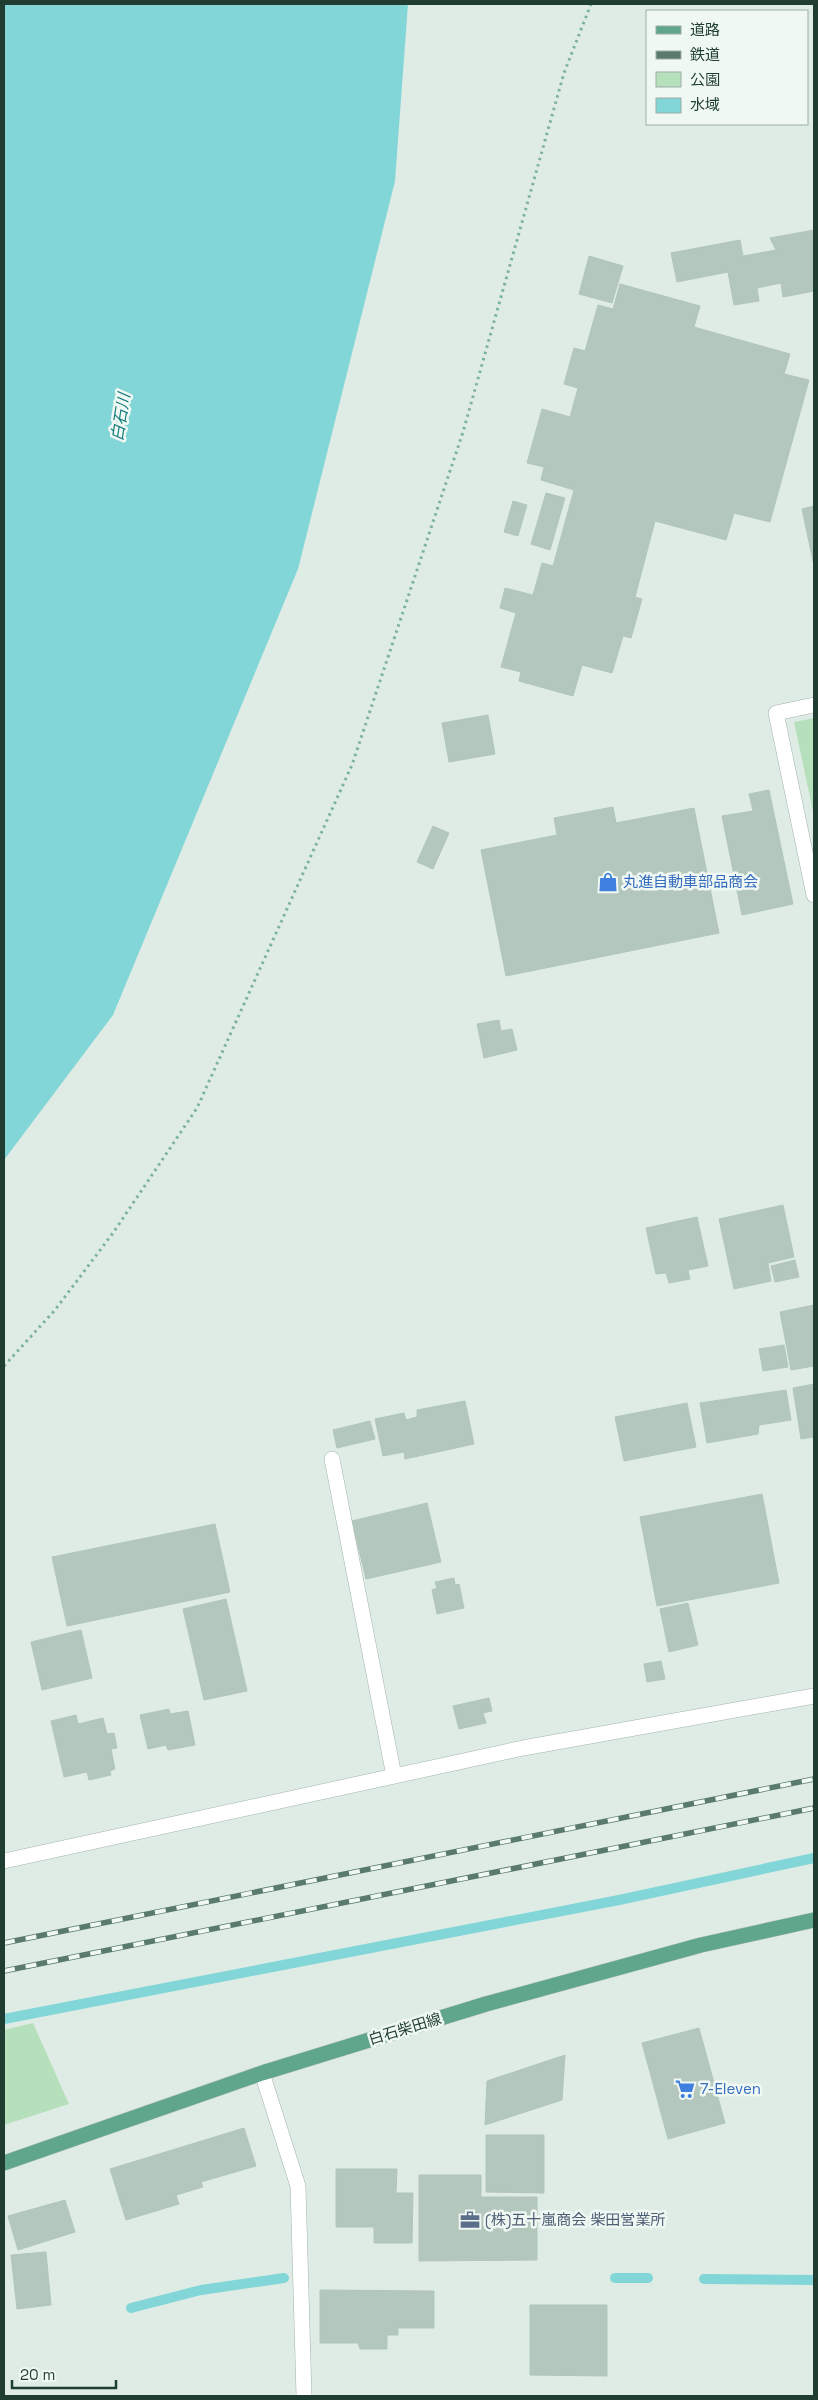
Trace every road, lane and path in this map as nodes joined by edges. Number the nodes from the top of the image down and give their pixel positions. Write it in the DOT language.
graph roads {
  1 [pos="591,4"];
  2 [pos="814,705"];
  3 [pos="814,895"];
  4 [pos="4,1366"];
  5 [pos="332,1459"];
  6 [pos="814,1696"];
  7 [pos="394,1776"];
  8 [pos="4,1861"];
  9 [pos="814,1920"];
  10 [pos="262,2073"];
  11 [pos="4,2163"];
  12 [pos="304,2396"];
  1 -- 4 [label="path"];
  2 -- 3 [label="street"];
  5 -- 7 [label="street"];
  6 -- 7 [label="street"];
  7 -- 8 [label="street"];
  9 -- 10 [label="main road, 白石柴田線"];
  10 -- 11 [label="main road, 白石柴田線"];
  10 -- 12 [label="street"];
}
